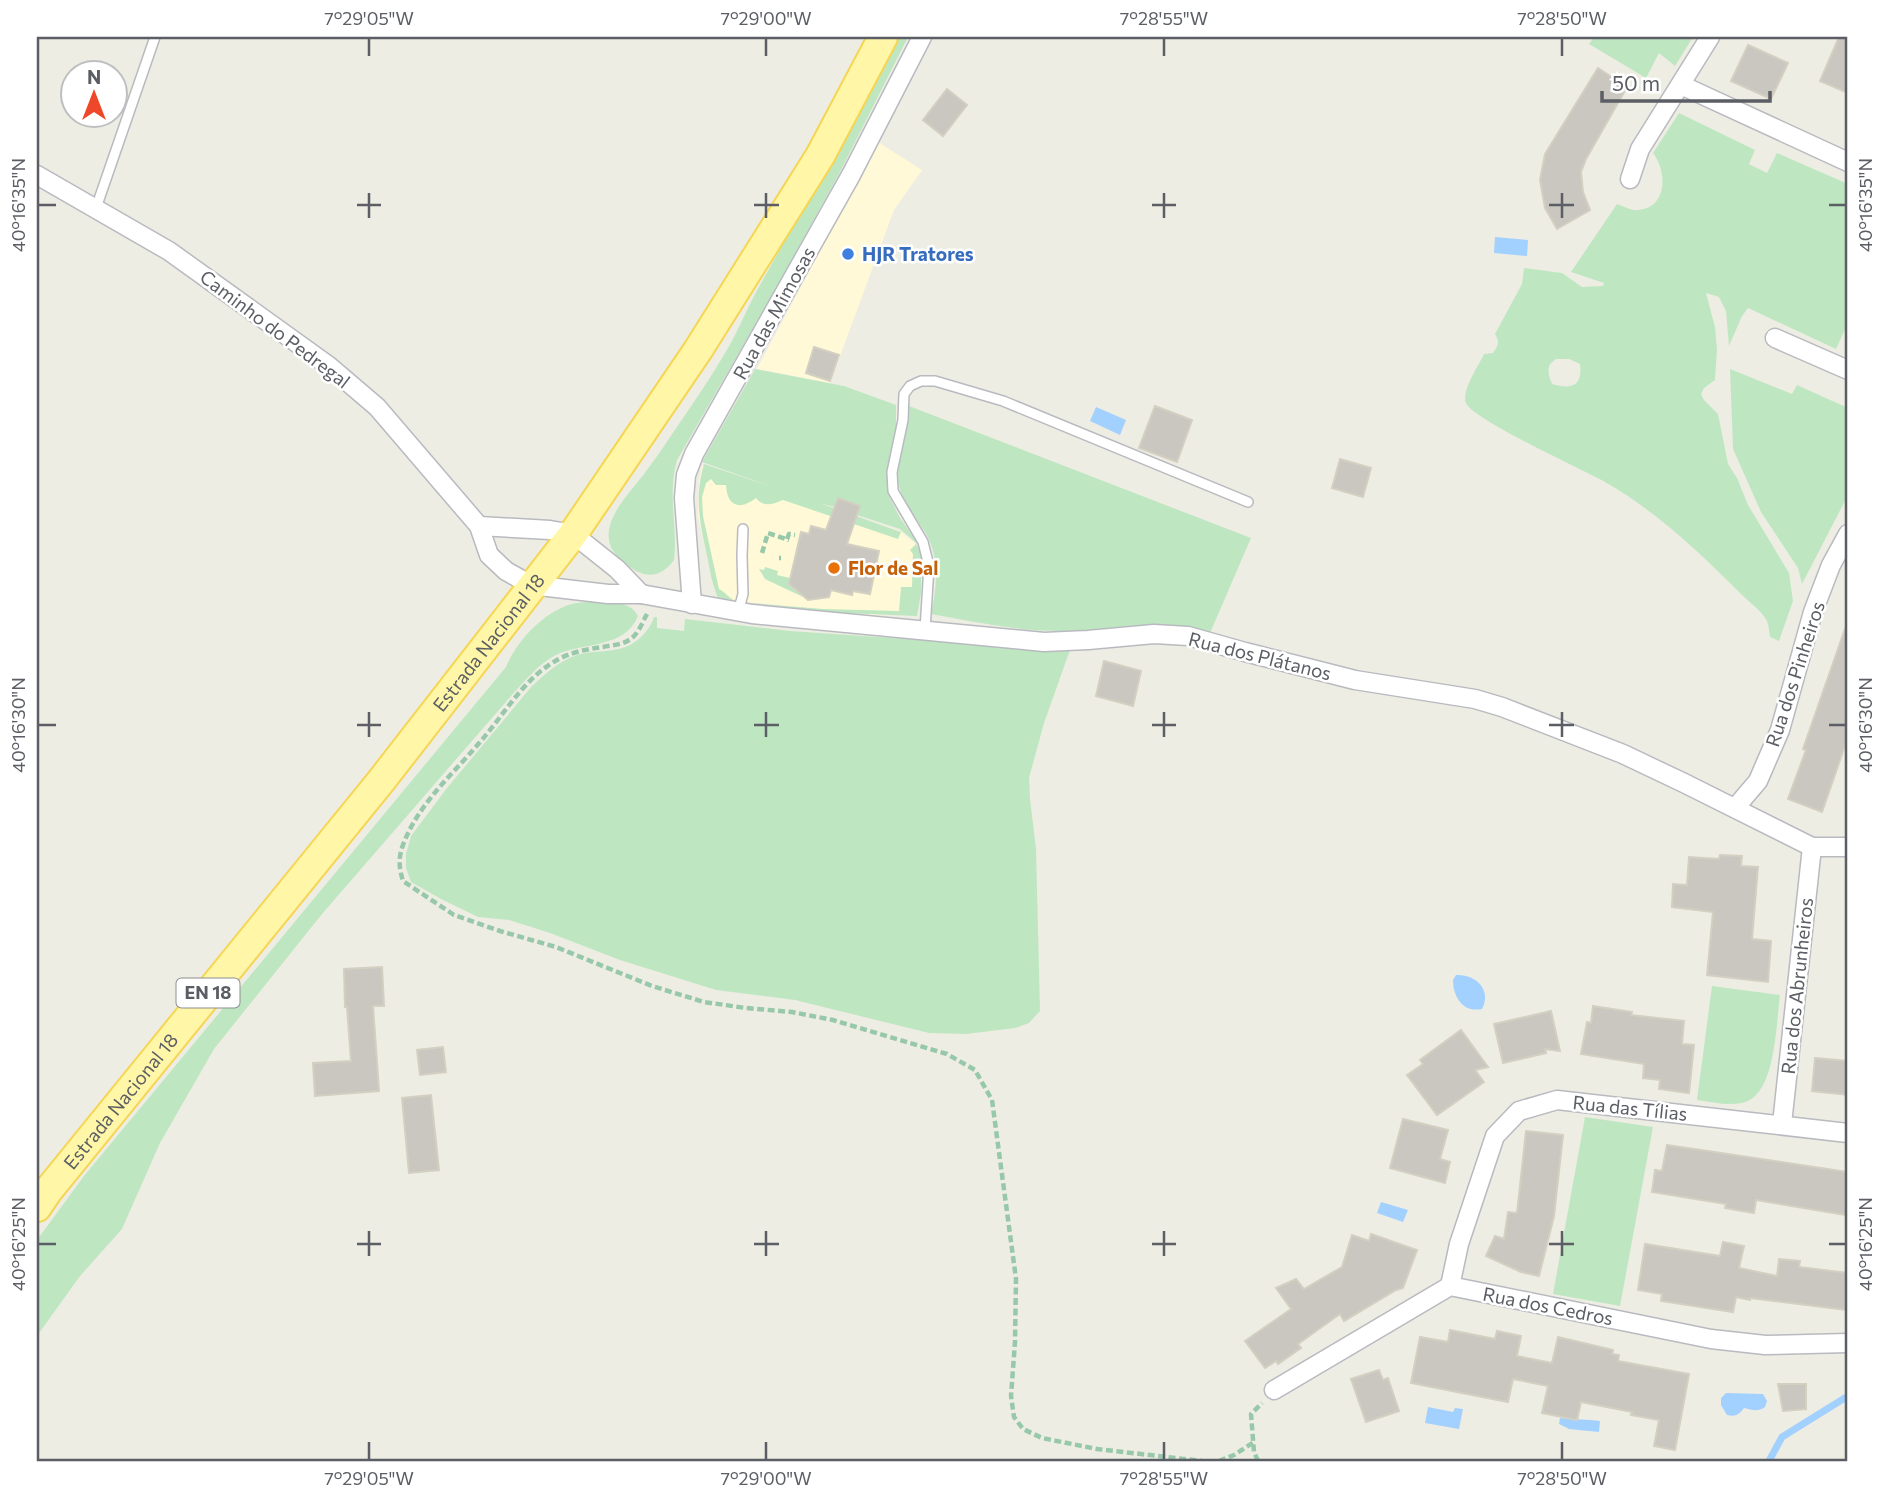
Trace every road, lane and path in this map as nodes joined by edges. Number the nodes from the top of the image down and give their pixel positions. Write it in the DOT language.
graph roads {
  1 [pos="155,37"];
  2 [pos="883,37"];
  3 [pos="922,37"];
  4 [pos="1710,37"];
  5 [pos="1681,86"];
  6 [pos="1848,162"];
  7 [pos="37,174"];
  8 [pos="1630,178"];
  9 [pos="96,208"];
  10 [pos="1775,338"];
  11 [pos="1848,370"];
  12 [pos="1248,502"];
  13 [pos="479,526"];
  14 [pos="743,529"];
  15 [pos="573,534"];
  16 [pos="1848,534"];
  17 [pos="795,536"];
  18 [pos="762,553"];
  19 [pos="531,586"];
  20 [pos="647,596"];
  21 [pos="692,604"];
  22 [pos="738,612"];
  23 [pos="925,630"];
  24 [pos="1735,808"];
  25 [pos="1812,847"];
  26 [pos="1848,847"];
  27 [pos="1782,1124"];
  28 [pos="1848,1133"];
  29 [pos="37,1207"];
  30 [pos="1450,1286"];
  31 [pos="1848,1343"];
  32 [pos="1274,1390"];
  33 [pos="1254,1442"];
  34 [pos="1202,1461"];
  35 [pos="1219,1461"];
  36 [pos="1258,1461"];
  1 -- 9 [label="lane"];
  2 -- 15 [label="main road, Estrada Nacional 18 / EN 18"];
  3 -- 21 [label="street, Rua das Mimosas"];
  4 -- 5 [label="street"];
  5 -- 6 [label="street"];
  5 -- 8 [label="street"];
  7 -- 9 [label="street, Caminho do Pedregal"];
  9 -- 13 [label="street, Caminho do Pedregal"];
  10 -- 11 [label="street"];
  12 -- 23 [label="lane"];
  13 -- 15 [label="street"];
  13 -- 19 [label="street, Caminho do Pedregal"];
  14 -- 22 [label="lane"];
  15 -- 19 [label="main road, Estrada Nacional 18 / EN 18"];
  15 -- 20 [label="street"];
  16 -- 24 [label="street, Rua dos Pinheiros"];
  17 -- 18 [label="path"];
  19 -- 20 [label="street, Rua dos Plátanos"];
  19 -- 29 [label="main road, Estrada Nacional 18 / EN 18"];
  20 -- 21 [label="street, Rua dos Plátanos"];
  20 -- 34 [label="path"];
  21 -- 22 [label="street, Rua dos Plátanos"];
  22 -- 23 [label="street, Rua dos Plátanos"];
  23 -- 24 [label="street, Rua dos Plátanos"];
  24 -- 25 [label="street, Rua dos Plátanos"];
  25 -- 26 [label="street, Rua dos Plátanos"];
  25 -- 27 [label="street, Rua dos Abrunheiros"];
  27 -- 28 [label="street, Rua das Tílias"];
  27 -- 30 [label="street, Rua das Tílias"];
  30 -- 31 [label="street, Rua dos Cedros"];
  30 -- 32 [label="street"];
  32 -- 33 [label="path"];
  33 -- 35 [label="path"];
  33 -- 36 [label="path"];
}
